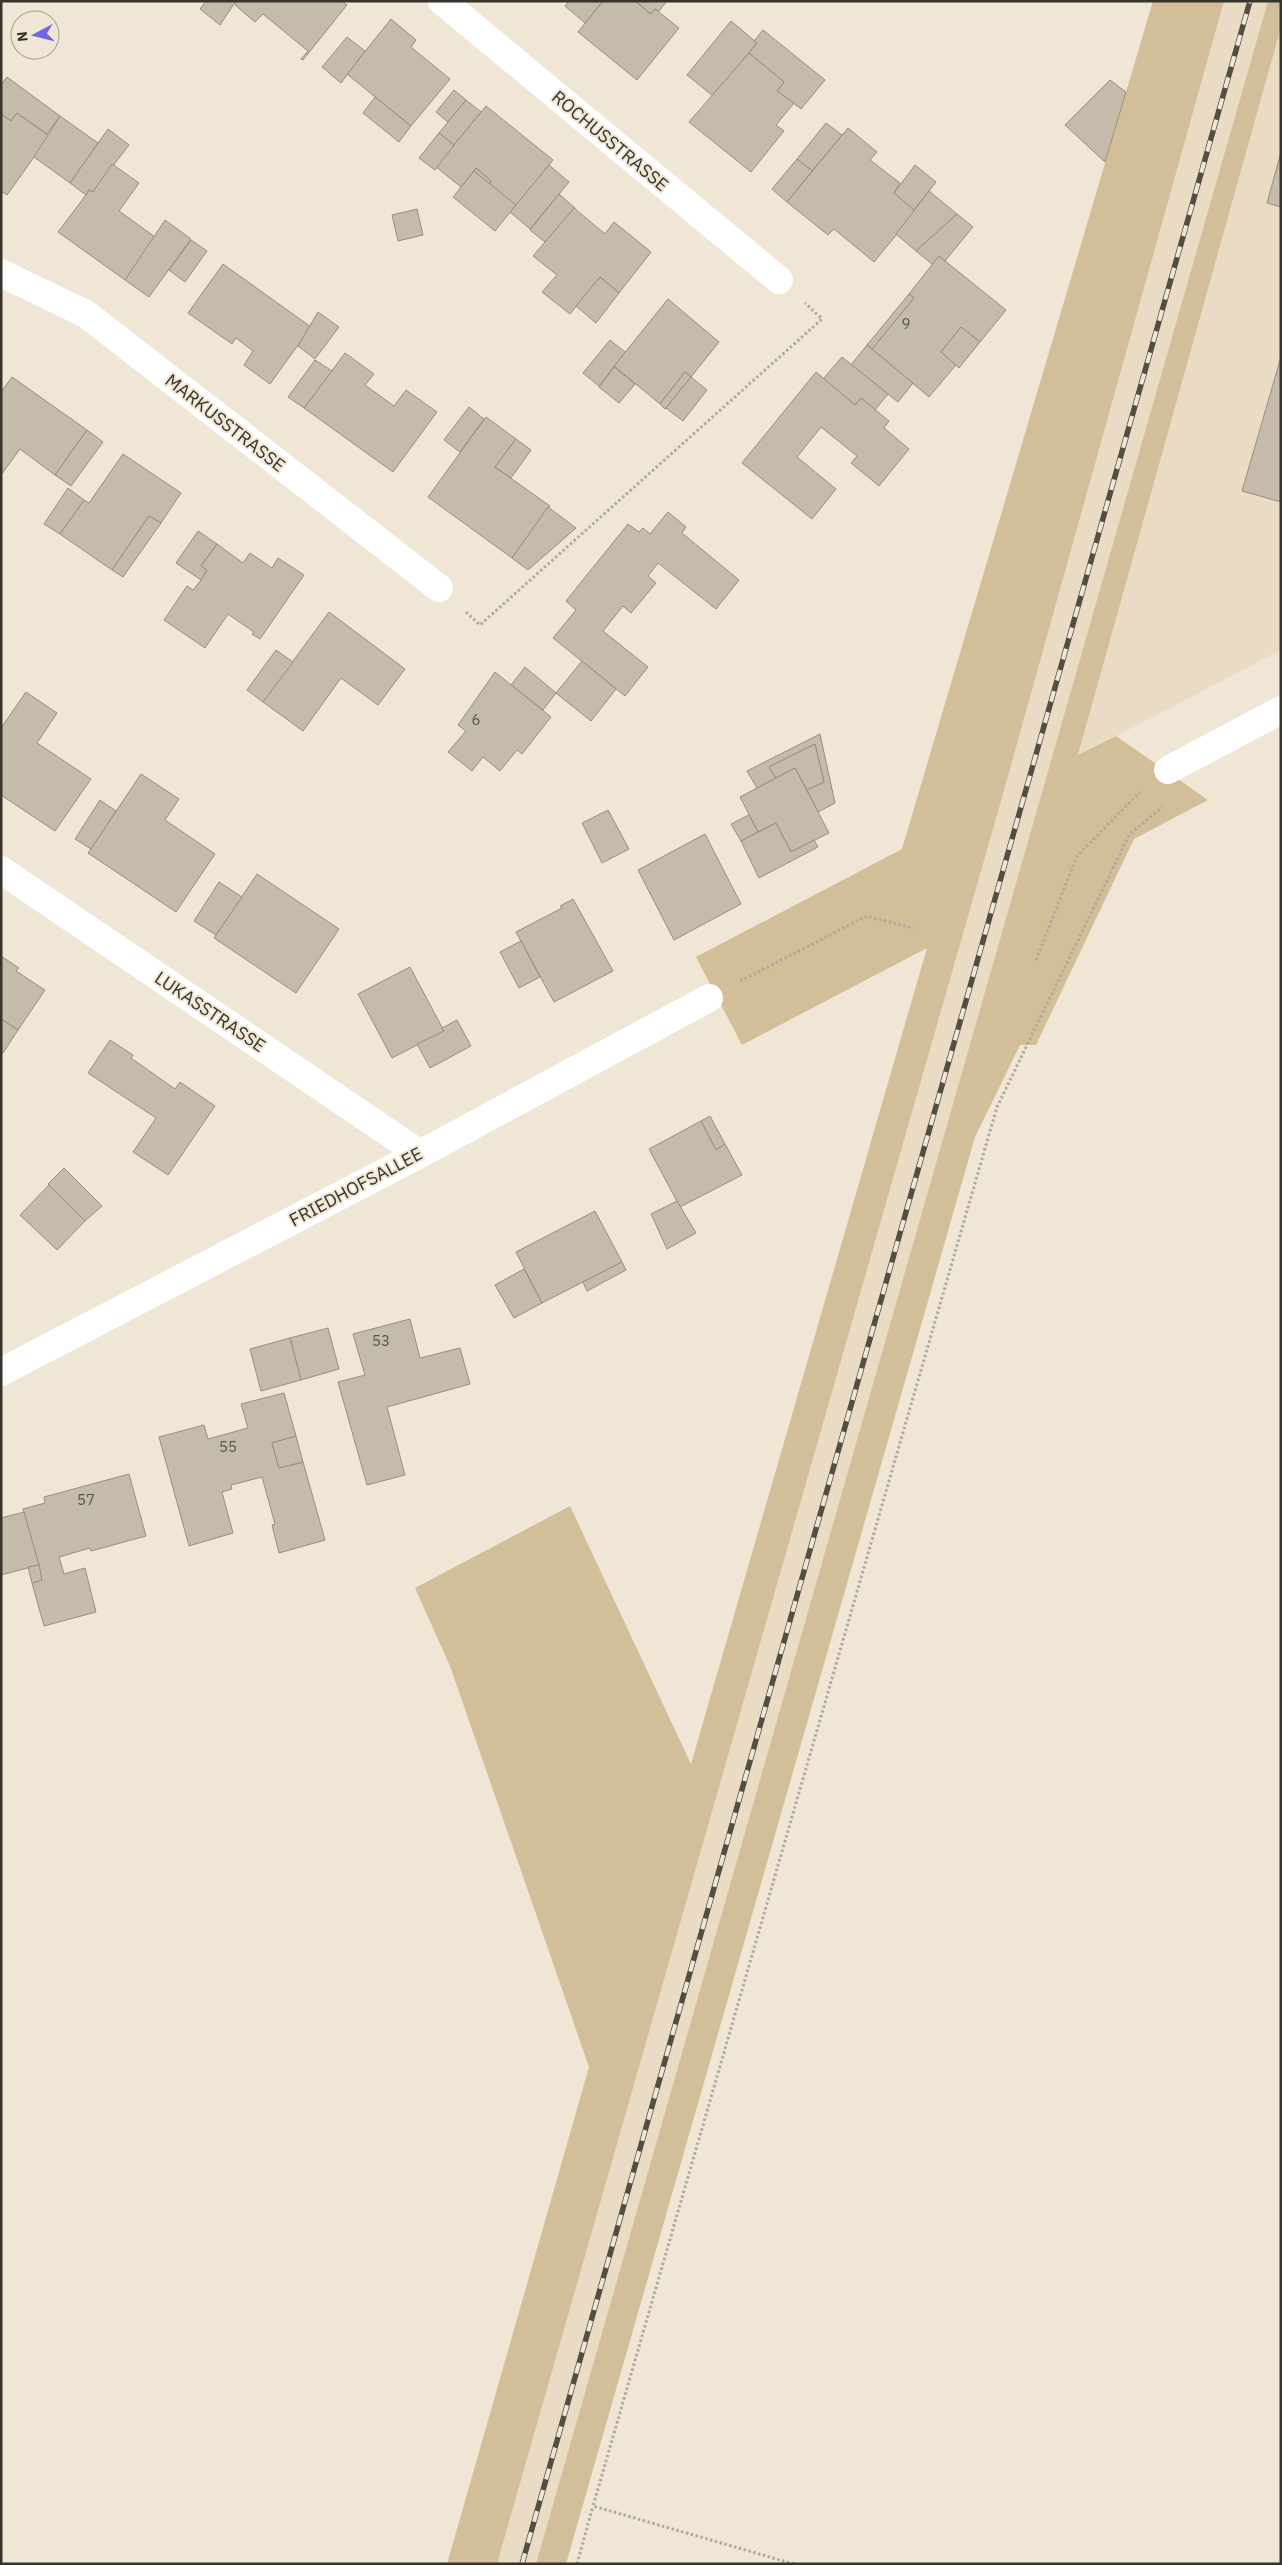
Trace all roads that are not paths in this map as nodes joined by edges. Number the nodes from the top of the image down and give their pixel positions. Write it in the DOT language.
graph roads {
  1 [pos="442,1"];
  2 [pos="1,273"];
  3 [pos="779,280"];
  4 [pos="439,588"];
  5 [pos="1281,710"];
  6 [pos="1168,770"];
  7 [pos="1,870"];
  8 [pos="709,998"];
  9 [pos="420,1154"];
  10 [pos="1,1372"];
  1 -- 3 [label="street, ROCHUSSTRASSE"];
  2 -- 4 [label="street, MARKUSSTRASSE"];
  5 -- 6 [label="street"];
  7 -- 9 [label="street, LUKASSTRASSE"];
  8 -- 9 [label="street, FRIEDHOFSALLEE"];
  9 -- 10 [label="street, FRIEDHOFSALLEE"];
}
